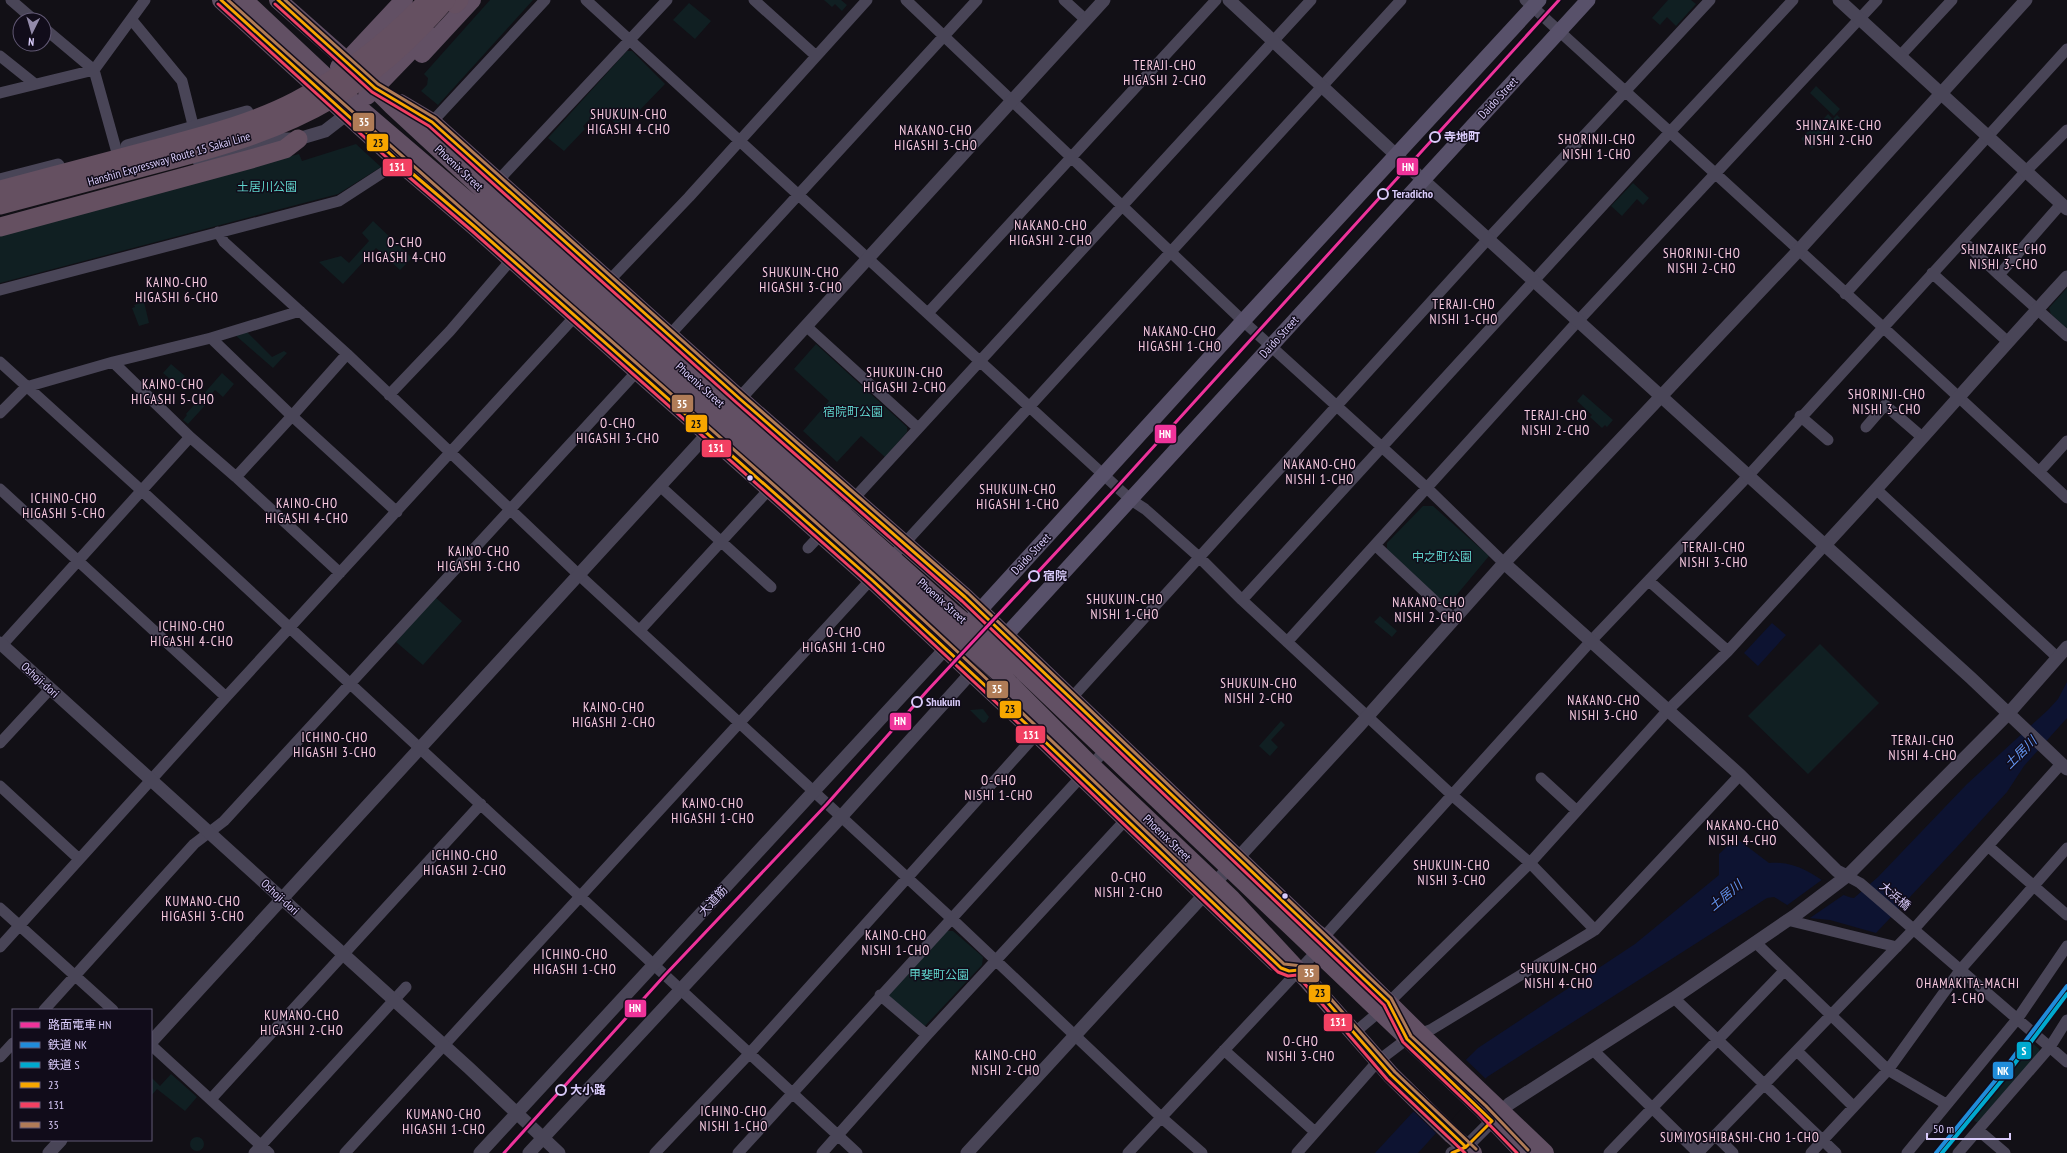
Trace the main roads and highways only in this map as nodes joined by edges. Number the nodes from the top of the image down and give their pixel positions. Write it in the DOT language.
graph roads {
  1 [pos="221,0"];
  2 [pos="244,0"];
  3 [pos="278,0"];
  4 [pos="404,0"];
  5 [pos="417,0"];
  6 [pos="428,0"];
  7 [pos="1588,0"];
  8 [pos="458,1"];
  9 [pos="1532,2"];
  10 [pos="348,73"];
  11 [pos="319,80"];
  12 [pos="375,88"];
  13 [pos="352,110"];
  14 [pos="298,139"];
  15 [pos="0,190"];
  16 [pos="481,200"];
  17 [pos="0,205"];
  18 [pos="0,227"];
  19 [pos="592,299"];
  20 [pos="723,417"];
  21 [pos="831,524"];
  22 [pos="887,562"];
  23 [pos="979,610"];
  24 [pos="956,636"];
  25 [pos="995,647"];
  26 [pos="971,673"];
  27 [pos="1043,728"];
  28 [pos="1492,1111"];
  29 [pos="1464,1152"];
  30 [pos="1524,1153"];
  31 [pos="1545,1153"];
  1 -- 11 [label="highway"];
  2 -- 11 [label="highway"];
  3 -- 10 [label="highway, Phoenix Street"];
  4 -- 10 [label="highway"];
  5 -- 10 [label="highway"];
  6 -- 10 [label="highway, bridge"];
  7 -- 25 [label="main road, Daido Street"];
  8 -- 10 [label="highway, bridge"];
  8 -- 12 [label="highway"];
  9 -- 23 [label="main road, Daido Street"];
  10 -- 11 [label="highway"];
  10 -- 12 [label="highway, Phoenix Street"];
  10 -- 15 [label="highway, Hanshin Expressway Route 15 Sakai Line, bridge"];
  10 -- 17 [label="highway, Hanshin Expressway Route 15 Sakai Line, bridge"];
  11 -- 13 [label="highway, Phoenix Street"];
  12 -- 13 [label="highway"];
  12 -- 16 [label="highway, Phoenix Street"];
  12 -- 16 [label="highway"];
  13 -- 16 [label="highway, Phoenix Street"];
  13 -- 16 [label="highway"];
  14 -- 18 [label="highway"];
  16 -- 19 [label="highway"];
  16 -- 19 [label="highway, Phoenix Street"];
  16 -- 19 [label="highway"];
  19 -- 20 [label="highway, Phoenix Street"];
  19 -- 20 [label="highway, Phoenix Street"];
  20 -- 21 [label="highway, Phoenix Street"];
  20 -- 21 [label="highway"];
  21 -- 22 [label="highway"];
  21 -- 22 [label="highway, Phoenix Street"];
  22 -- 23 [label="highway"];
  22 -- 24 [label="highway"];
  22 -- 24 [label="highway, Phoenix Street"];
  23 -- 24 [label="main road, Daido Street"];
  23 -- 25 [label="highway"];
  24 -- 25 [label="highway, Phoenix Street"];
  24 -- 26 [label="highway"];
  25 -- 26 [label="main road, Daido Street"];
  25 -- 27 [label="highway, Phoenix Street"];
  25 -- 28 [label="highway, Phoenix Street"];
  26 -- 27 [label="highway"];
  27 -- 29 [label="highway"];
  28 -- 30 [label="highway, Phoenix Street"];
  28 -- 31 [label="highway"];
}
